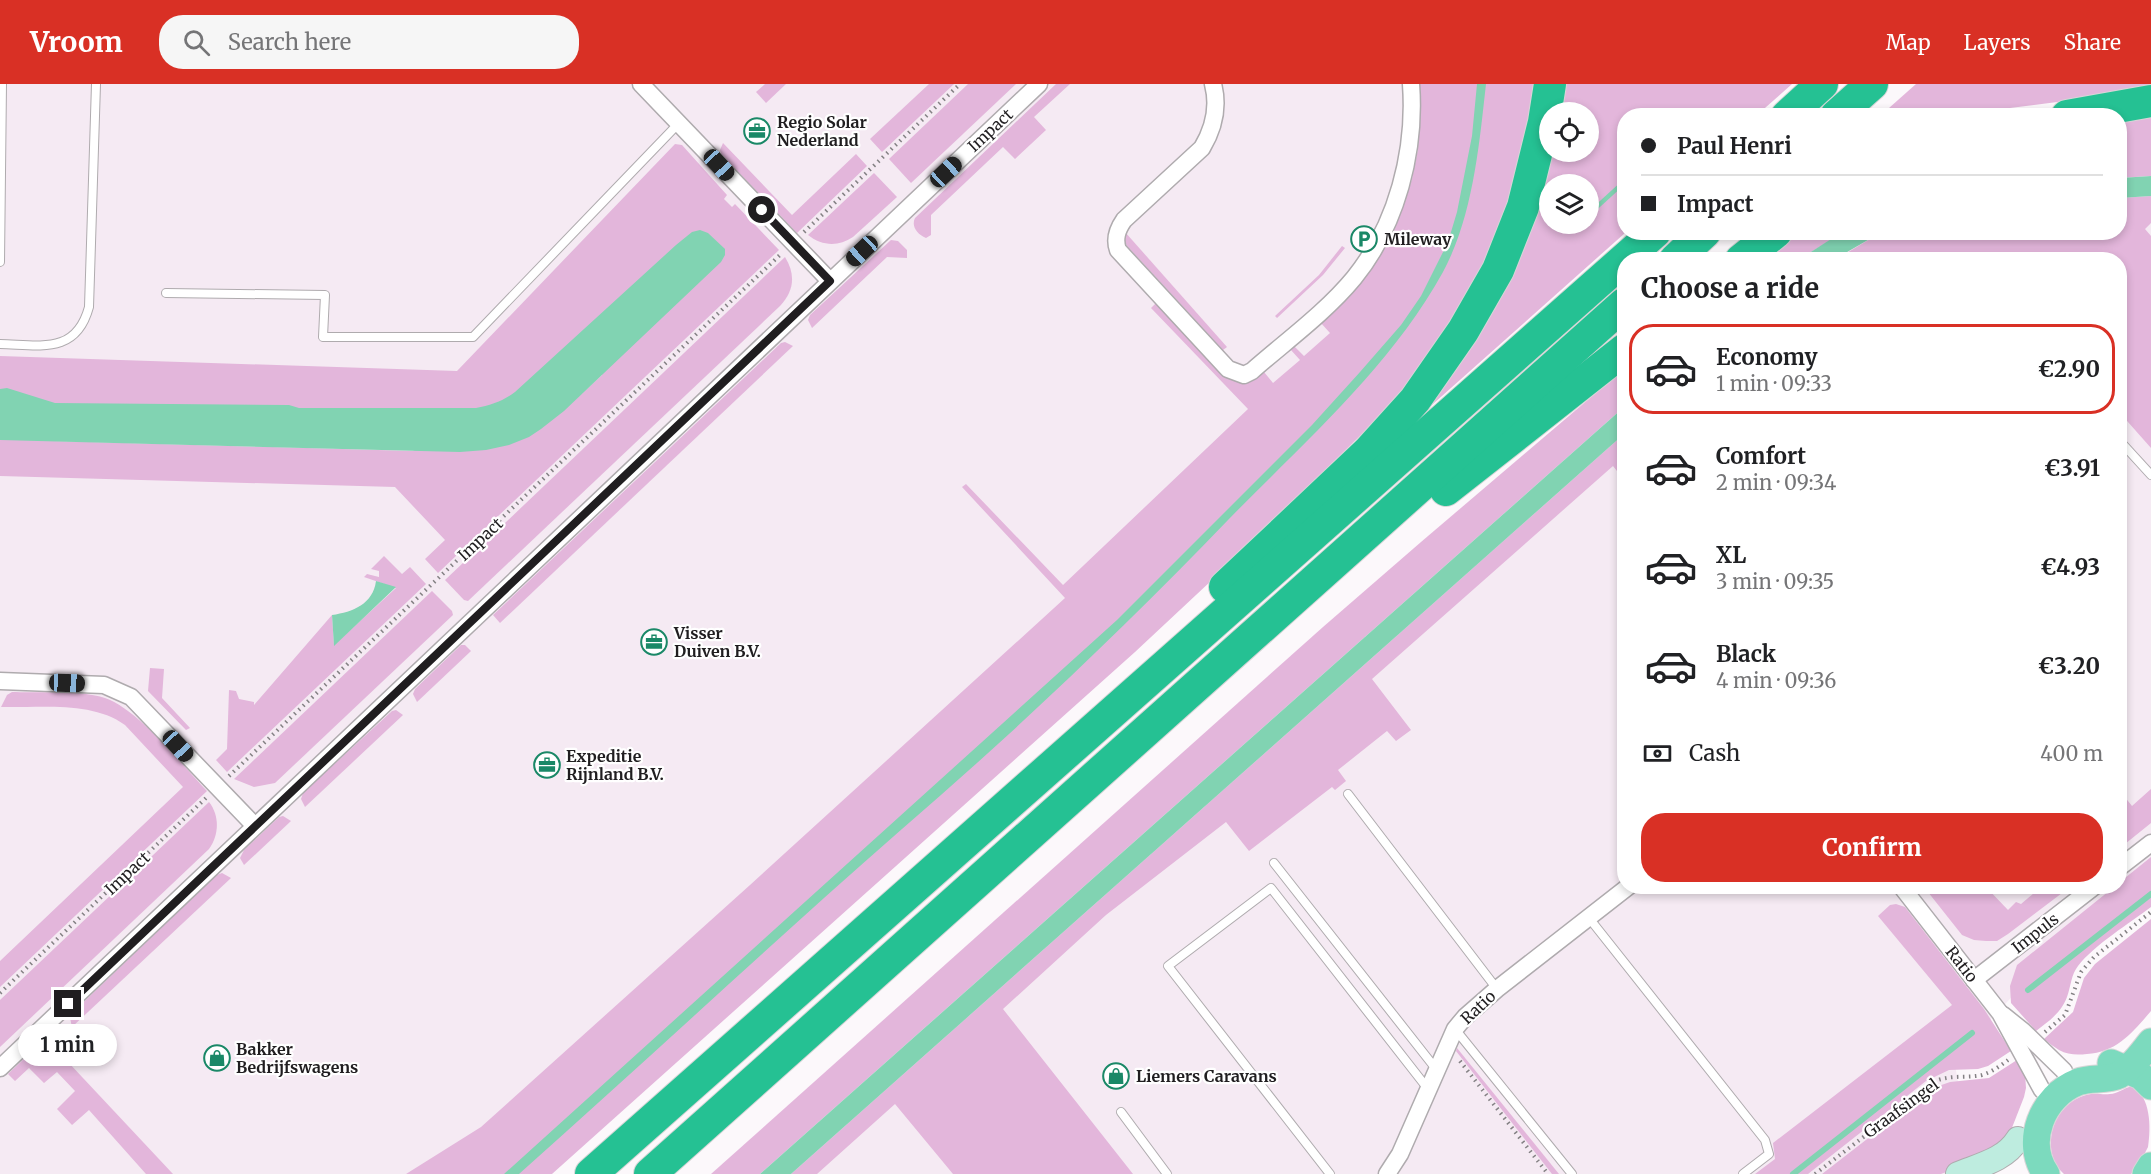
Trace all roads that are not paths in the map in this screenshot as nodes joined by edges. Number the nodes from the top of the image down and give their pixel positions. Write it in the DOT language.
graph roads {
  1 [pos="2,84"];
  2 [pos="96,84"];
  3 [pos="641,84"];
  4 [pos="1039,84"];
  5 [pos="1213,84"];
  6 [pos="1411,84"];
  7 [pos="1550,84"];
  8 [pos="1822,84"];
  9 [pos="1872,84"];
  10 [pos="2151,101"];
  11 [pos="1796,108"];
  12 [pos="1845,108"];
  13 [pos="2112,108"];
  14 [pos="679,123"];
  15 [pos="1646,240"];
  16 [pos="1696,240"];
  17 [pos="1766,240"];
  18 [pos="1633,252"];
  19 [pos="1684,252"];
  20 [pos="1751,252"];
  21 [pos="0,262"];
  22 [pos="1617,266"];
  23 [pos="830,281"];
  24 [pos="166,293"];
  25 [pos="1617,310"];
  26 [pos="0,344"];
  27 [pos="1617,355"];
  28 [pos="2127,449"];
  29 [pos="2151,476"];
  30 [pos="1213,671"];
  31 [pos="0,681"];
  32 [pos="1093,732"];
  33 [pos="1348,794"];
  34 [pos="254,825"];
  35 [pos="2151,843"];
  36 [pos="2127,862"];
  37 [pos="1274,863"];
  38 [pos="1619,894"];
  39 [pos="1907,894"];
  40 [pos="2085,894"];
  41 [pos="1588,918"];
  42 [pos="1974,980"];
  43 [pos="1497,989"];
  44 [pos="2000,1013"];
  45 [pos="2151,1021"];
  46 [pos="1455,1029"];
  47 [pos="2151,1042"];
  48 [pos="2120,1066"];
  49 [pos="0,1068"];
  50 [pos="1436,1069"];
  51 [pos="2064,1071"];
  52 [pos="2151,1086"];
  53 [pos="1428,1089"];
  54 [pos="2044,1099"];
  55 [pos="1121,1112"];
  56 [pos="2018,1139"];
  57 [pos="2151,1166"];
  58 [pos="591,1174"];
  59 [pos="650,1174"];
  60 [pos="1167,1174"];
  61 [pos="1330,1174"];
  62 [pos="1387,1174"];
  63 [pos="1572,1174"];
  64 [pos="1743,1174"];
  65 [pos="1958,1174"];
  66 [pos="2046,1174"];
  67 [pos="2146,1174"];
  1 -- 21 [label="lane"];
  2 -- 26 [label="lane"];
  3 -- 14 [label="street"];
  4 -- 23 [label="street, Impact"];
  5 -- 6 [label="street"];
  7 -- 32 [label="highway"];
  8 -- 11 [label="highway"];
  9 -- 12 [label="highway"];
  10 -- 13 [label="highway"];
  14 -- 23 [label="street"];
  14 -- 24 [label="lane"];
  15 -- 18 [label="highway"];
  16 -- 19 [label="highway"];
  17 -- 20 [label="highway"];
  22 -- 32 [label="highway"];
  23 -- 34 [label="street, Impact"];
  25 -- 30 [label="highway"];
  27 -- 30 [label="highway"];
  28 -- 29 [label="lane"];
  30 -- 59 [label="highway"];
  31 -- 34 [label="street"];
  32 -- 58 [label="highway"];
  33 -- 43 [label="lane"];
  34 -- 49 [label="street, Impact"];
  35 -- 36 [label="street"];
  37 -- 50 [label="lane"];
  38 -- 41 [label="street, Ratio"];
  39 -- 42 [label="street, Ratio"];
  40 -- 42 [label="street, Impuls"];
  41 -- 43 [label="street, Ratio"];
  41 -- 64 [label="lane"];
  42 -- 44 [label="street, Ratio"];
  43 -- 46 [label="street, Ratio"];
  44 -- 51 [label="street, Ratio"];
  44 -- 54 [label="street, Ratio"];
  45 -- 48 [label="main road"];
  46 -- 50 [label="street, Ratio"];
  46 -- 63 [label="lane"];
  47 -- 48 [label="main road"];
  48 -- 51 [label="main road"];
  48 -- 52 [label="main road"];
  48 -- 54 [label="main road"];
  50 -- 53 [label="street, Ratio"];
  51 -- 54 [label="main road"];
  53 -- 61 [label="lane"];
  53 -- 62 [label="street, Ratio"];
  54 -- 56 [label="main road"];
  54 -- 66 [label="main road"];
  55 -- 60 [label="lane"];
  56 -- 65 [label="street"];
  57 -- 67 [label="main road"];
}
